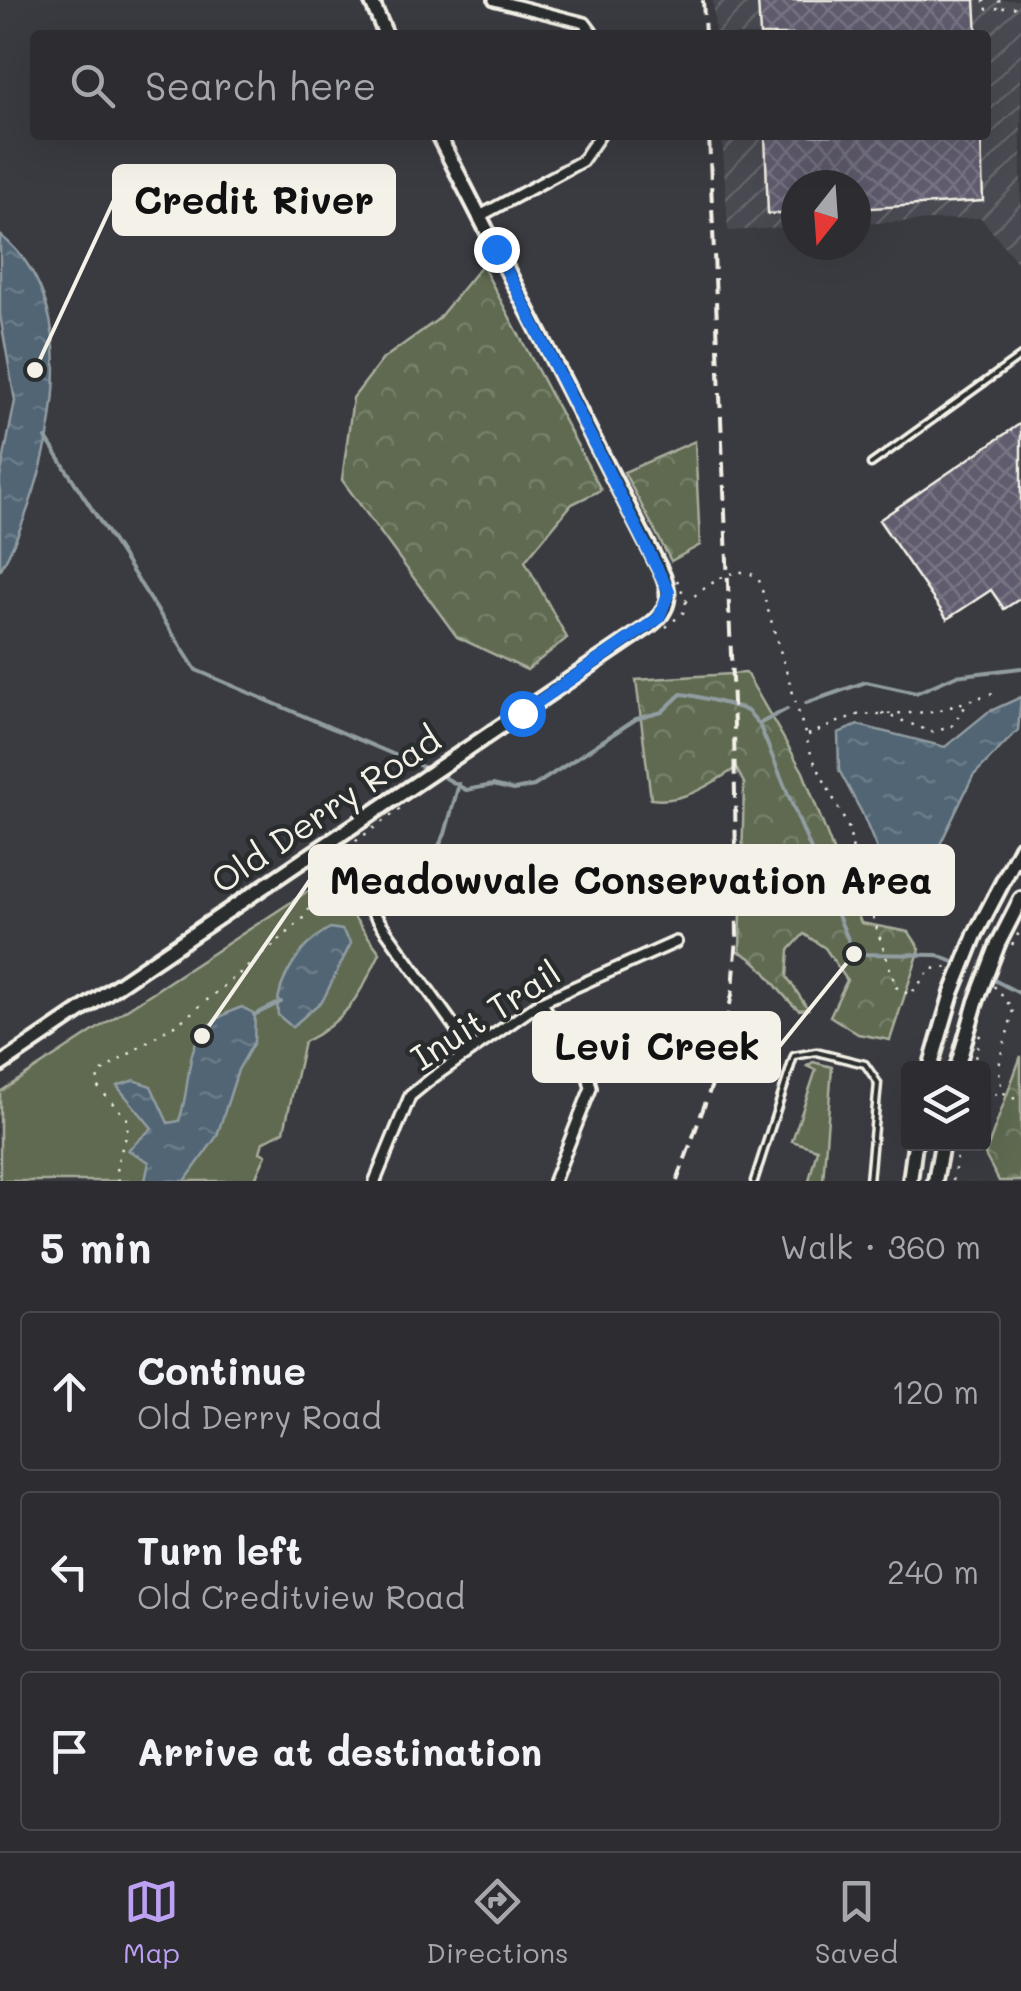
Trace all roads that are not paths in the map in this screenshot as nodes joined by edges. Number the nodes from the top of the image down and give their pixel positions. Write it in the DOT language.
graph roads {
  1 [pos="372,0"];
  2 [pos="494,0"];
  3 [pos="384,30"];
  4 [pos="590,30"];
  5 [pos="441,140"];
  6 [pos="597,140"];
  7 [pos="480,216"];
  8 [pos="1021,356"];
  9 [pos="871,464"];
  10 [pos="325,845"];
  11 [pos="1021,848"];
  12 [pos="1021,899"];
  13 [pos="676,942"];
  14 [pos="541,1002"];
  15 [pos="471,1050"];
  16 [pos="932,1061"];
  17 [pos="959,1061"];
  18 [pos="0,1065"];
  19 [pos="915,1151"];
  20 [pos="941,1151"];
  21 [pos="375,1181"];
  22 [pos="554,1181"];
  23 [pos="754,1181"];
  24 [pos="869,1181"];
  25 [pos="910,1181"];
  26 [pos="936,1181"];
  1 -- 3 [label="street"];
  2 -- 4 [label="street"];
  5 -- 7 [label="street"];
  6 -- 7 [label="street"];
  7 -- 10 [label="street, Old Derry Road"];
  8 -- 9 [label="lane"];
  10 -- 15 [label="street"];
  10 -- 18 [label="street, Old Derry Road"];
  11 -- 16 [label="street, bridge"];
  12 -- 17 [label="street, bridge"];
  13 -- 14 [label="street, Inuit Trail"];
  14 -- 15 [label="street, Inuit Trail"];
  14 -- 22 [label="street"];
  15 -- 21 [label="street, Inuit Trail"];
  19 -- 25 [label="street"];
  20 -- 26 [label="street"];
  23 -- 24 [label="lane"];
}
